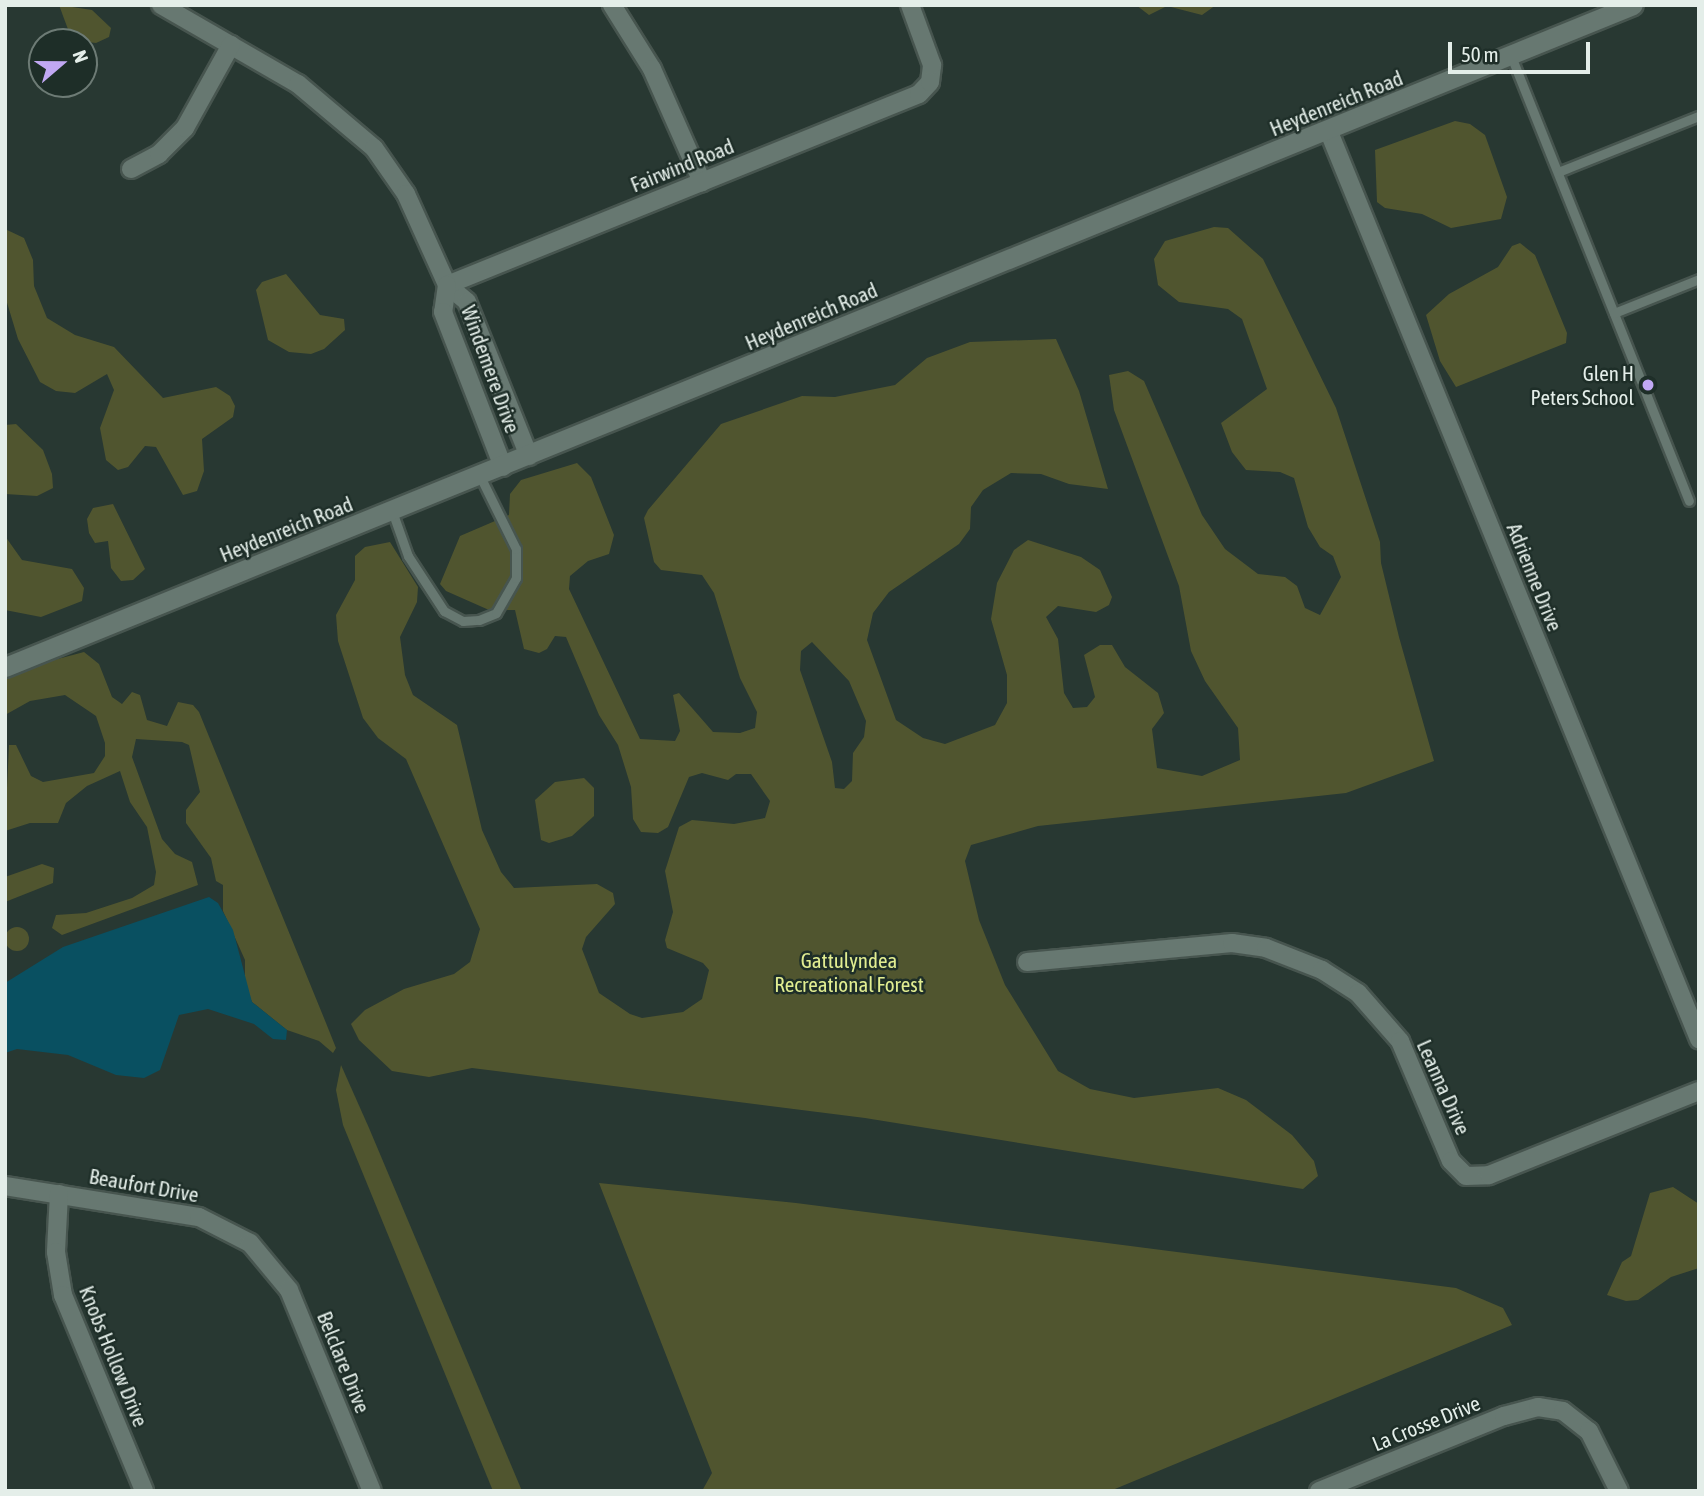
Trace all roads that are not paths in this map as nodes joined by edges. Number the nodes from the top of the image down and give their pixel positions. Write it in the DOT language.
graph roads {
  1 [pos="161,5"];
  2 [pos="612,5"];
  3 [pos="910,5"];
  4 [pos="1633,5"];
  5 [pos="231,45"];
  6 [pos="1511,56"];
  7 [pos="1699,116"];
  8 [pos="1329,132"];
  9 [pos="131,169"];
  10 [pos="1558,172"];
  11 [pos="702,182"];
  12 [pos="1699,279"];
  13 [pos="447,285"];
  14 [pos="1614,313"];
  15 [pos="529,456"];
  16 [pos="503,467"];
  17 [pos="480,476"];
  18 [pos="1689,501"];
  19 [pos="392,511"];
  20 [pos="5,667"];
  21 [pos="1027,962"];
  22 [pos="1699,1039"];
  23 [pos="1699,1091"];
  24 [pos="5,1186"];
  25 [pos="59,1194"];
  26 [pos="265,1256"];
  27 [pos="144,1491"];
  28 [pos="372,1491"];
  29 [pos="1319,1491"];
  30 [pos="1619,1491"];
  1 -- 5 [label="street, Windemere Drive"];
  2 -- 11 [label="street"];
  3 -- 11 [label="street, Fairwind Road"];
  4 -- 6 [label="street, Heydenreich Road"];
  5 -- 9 [label="street"];
  5 -- 13 [label="street, Windemere Drive"];
  6 -- 8 [label="street, Heydenreich Road"];
  6 -- 10 [label="lane"];
  7 -- 10 [label="lane"];
  8 -- 15 [label="street, Heydenreich Road"];
  8 -- 22 [label="street, Adrienne Drive"];
  10 -- 14 [label="lane"];
  11 -- 13 [label="street, Fairwind Road"];
  12 -- 14 [label="lane"];
  13 -- 15 [label="street, Windemere Drive"];
  13 -- 16 [label="street, Windemere Drive"];
  14 -- 18 [label="lane"];
  15 -- 16 [label="street, Heydenreich Road"];
  16 -- 17 [label="street, Heydenreich Road"];
  17 -- 19 [label="street, Heydenreich Road"];
  17 -- 19 [label="lane"];
  19 -- 20 [label="street, Heydenreich Road"];
  21 -- 23 [label="street, Leanna Drive"];
  24 -- 25 [label="street, Beaufort Drive"];
  25 -- 26 [label="street, Beaufort Drive"];
  25 -- 27 [label="street, Knobs Hollow Drive"];
  26 -- 28 [label="street, Belclare Drive"];
  29 -- 30 [label="street, La Crosse Drive"];
}
